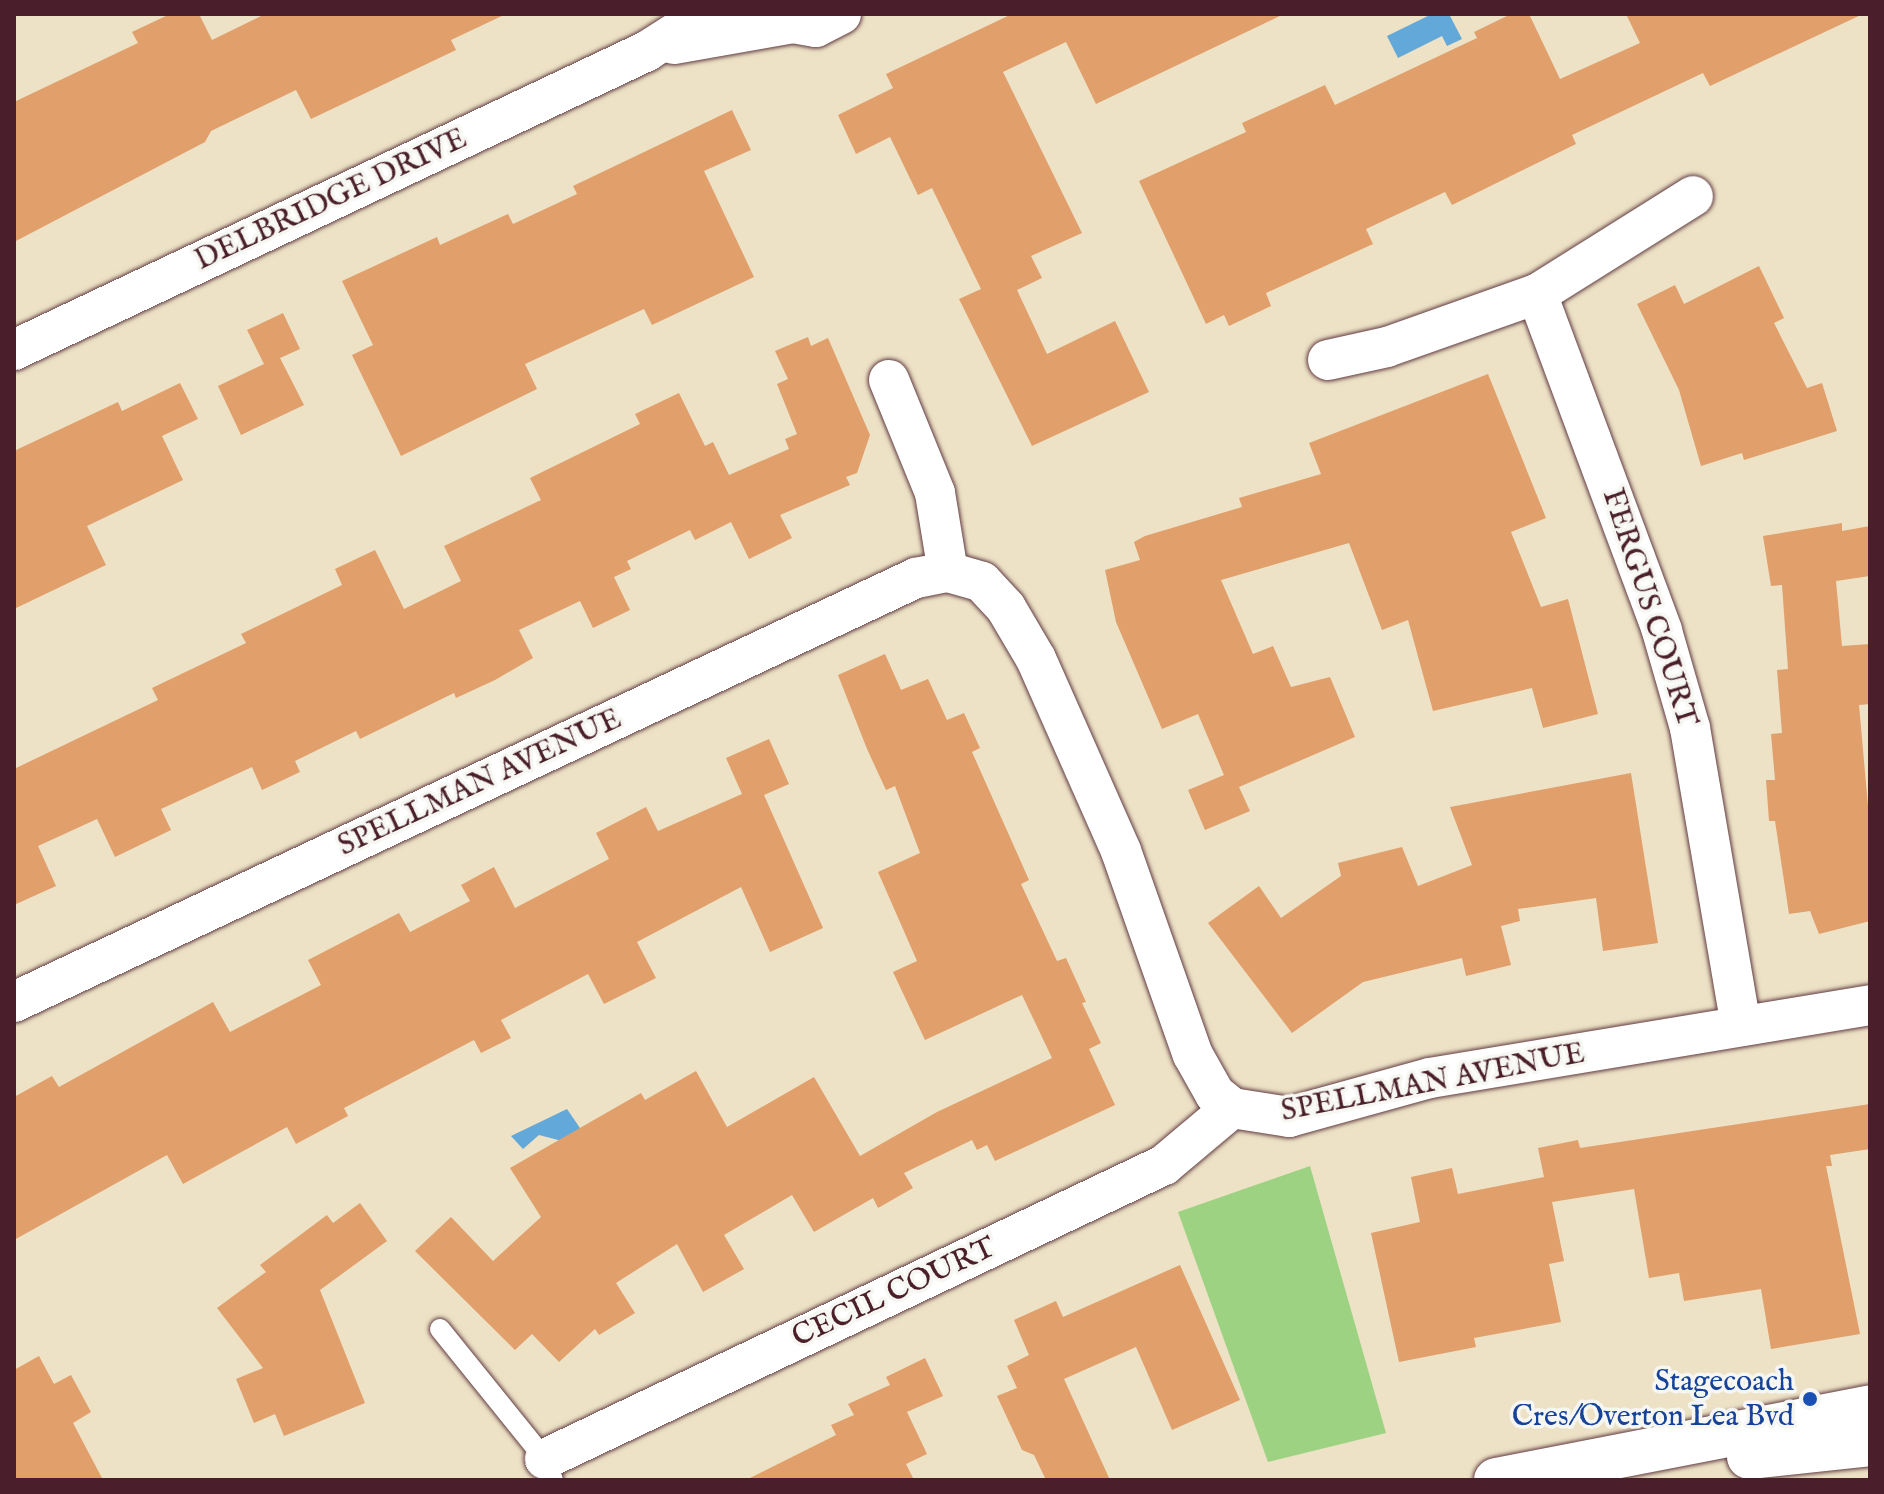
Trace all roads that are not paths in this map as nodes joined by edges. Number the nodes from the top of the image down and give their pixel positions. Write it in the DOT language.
graph roads {
  1 [pos="705,14"];
  2 [pos="841,14"];
  3 [pos="787,18"];
  4 [pos="647,51"];
  5 [pos="1693,196"];
  6 [pos="1537,294"];
  7 [pos="14,350"];
  8 [pos="1328,360"];
  9 [pos="889,380"];
  10 [pos="948,572"];
  11 [pos="14,1002"];
  12 [pos="1870,1005"];
  13 [pos="1741,1025"];
  14 [pos="1232,1108"];
  15 [pos="440,1329"];
  16 [pos="1870,1407"];
  17 [pos="1870,1444"];
  18 [pos="549,1470"];
  19 [pos="1496,1480"];
  20 [pos="1535,1480"];
  1 -- 4 [label="street, DELBRIDGE DRIVE"];
  2 -- 3 [label="street, DELBRIDGE DRIVE"];
  3 -- 4 [label="street, DELBRIDGE DRIVE"];
  4 -- 7 [label="street, DELBRIDGE DRIVE"];
  5 -- 6 [label="street"];
  6 -- 8 [label="street"];
  6 -- 13 [label="street, FERGUS COURT"];
  9 -- 10 [label="street"];
  10 -- 11 [label="street, SPELLMAN AVENUE"];
  10 -- 14 [label="street"];
  12 -- 13 [label="street, SPELLMAN AVENUE"];
  13 -- 14 [label="street, SPELLMAN AVENUE"];
  14 -- 18 [label="street, CECIL COURT"];
  15 -- 18 [label="lane, CECIL COURT"];
  16 -- 19 [label="street"];
  17 -- 20 [label="street"];
}
